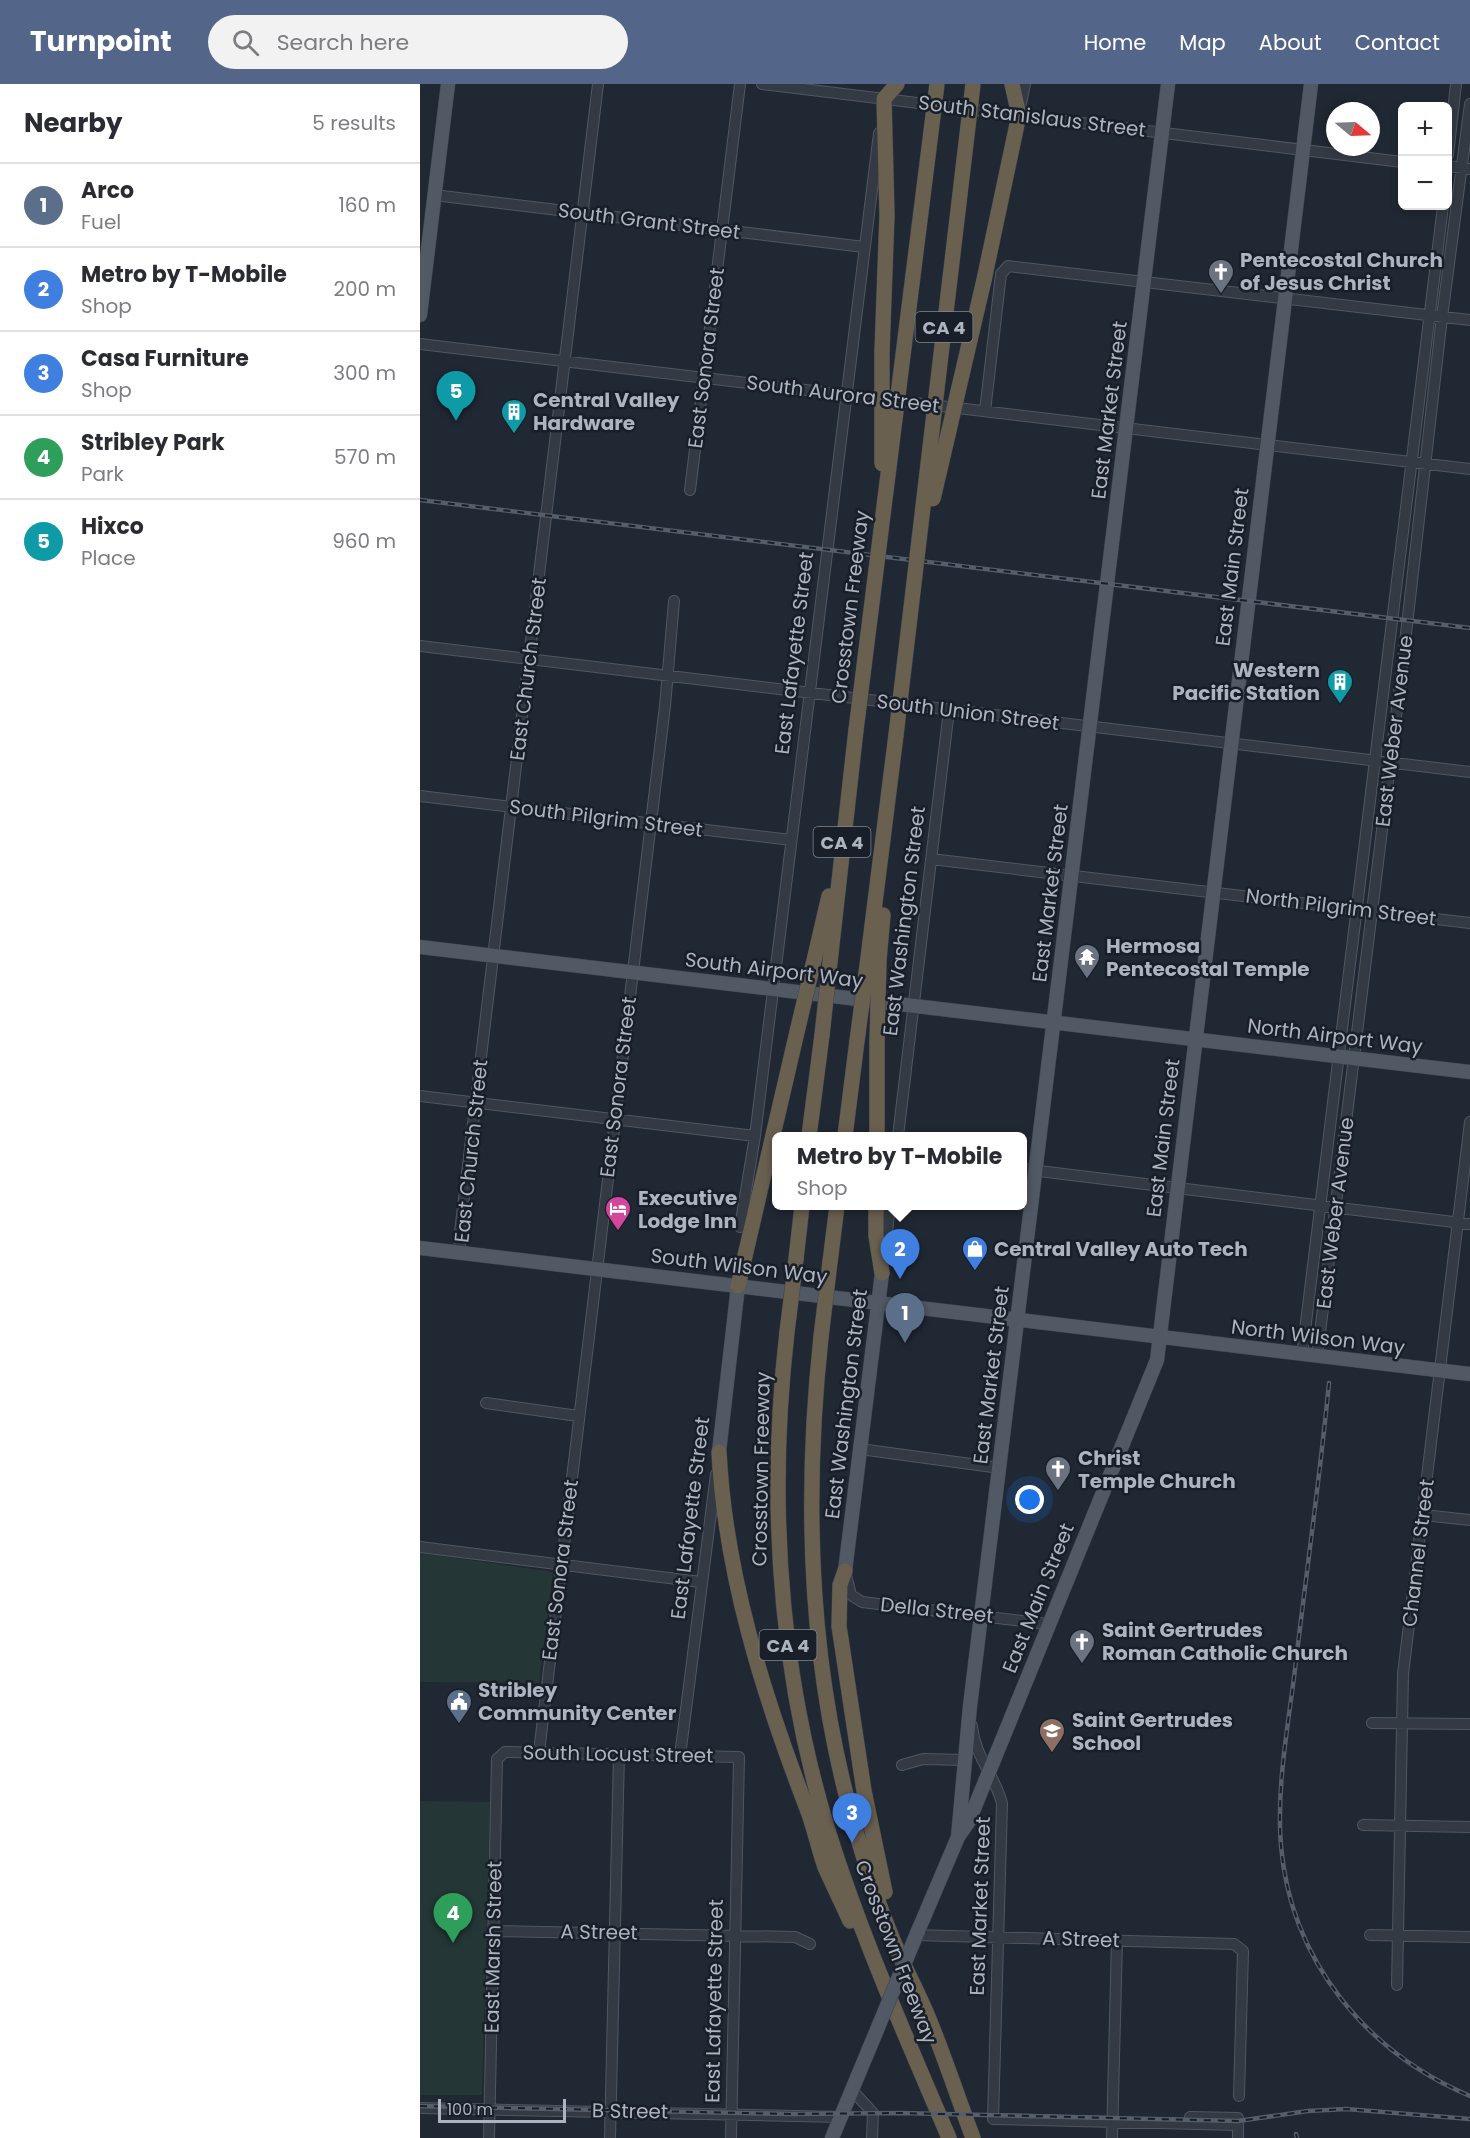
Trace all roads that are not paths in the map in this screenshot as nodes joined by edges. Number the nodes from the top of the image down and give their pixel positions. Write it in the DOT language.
graph roads {
  1 [pos="448,84"];
  2 [pos="598,84"];
  3 [pos="740,84"];
  4 [pos="762,84"];
  5 [pos="897,84"];
  6 [pos="937,84"];
  7 [pos="973,84"];
  8 [pos="1012,84"];
  9 [pos="1024,84"];
  10 [pos="1168,84"];
  11 [pos="1311,84"];
  12 [pos="1456,84"];
  13 [pos="884,92"];
  14 [pos="1470,104"];
  15 [pos="1019,115"];
  16 [pos="1452,120"];
  17 [pos="1162,132"];
  18 [pos="1303,150"];
  19 [pos="1398,162"];
  20 [pos="1466,169"];
  21 [pos="434,195"];
  22 [pos="1442,210"];
  23 [pos="583,213"];
  24 [pos="722,229"];
  25 [pos="864,248"];
  26 [pos="1144,281"];
  27 [pos="1284,298"];
  28 [pos="420,315"];
  29 [pos="1428,315"];
  30 [pos="1442,317"];
  31 [pos="1470,320"];
  32 [pos="420,344"];
  33 [pos="565,361"];
  34 [pos="702,378"];
  35 [pos="845,395"];
  36 [pos="985,411"];
  37 [pos="1126,428"];
  38 [pos="1267,445"];
  39 [pos="1411,462"];
  40 [pos="1424,464"];
  41 [pos="1470,469"];
  42 [pos="690,490"];
  43 [pos="882,527"];
  44 [pos="917,570"];
  45 [pos="674,601"];
  46 [pos="420,646"];
  47 [pos="529,659"];
  48 [pos="668,676"];
  49 [pos="809,694"];
  50 [pos="949,710"];
  51 [pos="1090,727"];
  52 [pos="1230,744"];
  53 [pos="1373,762"];
  54 [pos="1390,764"];
  55 [pos="1470,772"];
  56 [pos="420,796"];
  57 [pos="511,807"];
  58 [pos="650,824"];
  59 [pos="791,840"];
  60 [pos="842,840"];
  61 [pos="931,859"];
  62 [pos="1072,874"];
  63 [pos="1213,892"];
  64 [pos="1356,909"];
  65 [pos="1372,911"];
  66 [pos="1470,923"];
  67 [pos="420,947"];
  68 [pos="493,956"];
  69 [pos="874,959"];
  70 [pos="632,972"];
  71 [pos="773,989"];
  72 [pos="913,1006"];
  73 [pos="1054,1023"];
  74 [pos="1195,1040"];
  75 [pos="1337,1055"];
  76 [pos="1355,1057"];
  77 [pos="1470,1072"];
  78 [pos="420,1096"];
  79 [pos="475,1103"];
  80 [pos="614,1119"];
  81 [pos="1470,1122"];
  82 [pos="773,1132"];
  83 [pos="810,1132"];
  84 [pos="846,1132"];
  85 [pos="877,1132"];
  86 [pos="899,1132"];
  87 [pos="755,1136"];
  88 [pos="772,1137"];
  89 [pos="1030,1170"];
  90 [pos="1177,1188"];
  91 [pos="1320,1206"];
  92 [pos="1027,1207"];
  93 [pos="1335,1209"];
  94 [pos="801,1210"];
  95 [pos="836,1210"];
  96 [pos="876,1210"];
  97 [pos="890,1210"];
  98 [pos="1027,1210"];
  99 [pos="1458,1222"];
  100 [pos="1470,1224"];
  101 [pos="740,1227"];
  102 [pos="420,1248"];
  103 [pos="461,1253"];
  104 [pos="596,1269"];
  105 [pos="882,1273"];
  106 [pos="738,1286"];
  107 [pos="879,1302"];
  108 [pos="1018,1319"];
  109 [pos="1161,1336"];
  110 [pos="1302,1355"];
  111 [pos="1317,1357"];
  112 [pos="1440,1371"];
  113 [pos="1470,1374"];
  114 [pos="486,1403"];
  115 [pos="578,1416"];
  116 [pos="860,1449"];
  117 [pos="719,1452"];
  118 [pos="1000,1468"];
  119 [pos="1423,1515"];
  120 [pos="1470,1520"];
  121 [pos="420,1547"];
  122 [pos="560,1565"];
  123 [pos="845,1572"];
  124 [pos="701,1582"];
  125 [pos="983,1615"];
  126 [pos="1048,1623"];
  127 [pos="970,1706"];
  128 [pos="1372,1723"];
  129 [pos="1403,1723"];
  130 [pos="1470,1724"];
  131 [pos="539,1752"];
  132 [pos="619,1754"];
  133 [pos="498,1756"];
  134 [pos="680,1756"];
  135 [pos="739,1757"];
  136 [pos="965,1760"];
  137 [pos="902,1765"];
  138 [pos="990,1772"];
  139 [pos="1363,1825"];
  140 [pos="1400,1826"];
  141 [pos="1470,1827"];
  142 [pos="958,1837"];
  143 [pos="886,1922"];
  144 [pos="494,1931"];
  145 [pos="615,1932"];
  146 [pos="918,1934"];
  147 [pos="1370,1935"];
  148 [pos="1398,1935"];
  149 [pos="735,1936"];
  150 [pos="1470,1936"];
  151 [pos="998,1937"];
  152 [pos="1117,1941"];
  153 [pos="810,1944"];
  154 [pos="870,1947"];
  155 [pos="1397,1985"];
  156 [pos="852,2090"];
  157 [pos="1239,2096"];
  158 [pos="420,2108"];
  159 [pos="490,2109"];
  160 [pos="610,2111"];
  161 [pos="731,2113"];
  162 [pos="841,2116"];
  163 [pos="1113,2118"];
  164 [pos="489,2138"];
  165 [pos="610,2138"];
  166 [pos="731,2138"];
  167 [pos="832,2138"];
  168 [pos="872,2138"];
  169 [pos="949,2138"];
  170 [pos="973,2138"];
  171 [pos="1112,2138"];
  172 [pos="1238,2138"];
  1 -- 21 [label="main road"];
  2 -- 23 [label="street, East Church Street"];
  3 -- 24 [label="street, East Sonora Street"];
  4 -- 13 [label="street, South Stanislaus Street"];
  5 -- 13 [label="highway"];
  6 -- 43 [label="highway, Crosstown Freeway / CA 4, bridge"];
  7 -- 44 [label="highway, CA 4, bridge"];
  8 -- 15 [label="highway"];
  9 -- 15 [label="street"];
  10 -- 17 [label="main road, East Market Street"];
  11 -- 18 [label="main road, East Main Street"];
  12 -- 16 [label="street"];
  13 -- 15 [label="street, South Stanislaus Street"];
  13 -- 25 [label="street, East Lafayette Street"];
  13 -- 43 [label="highway, bridge"];
  14 -- 20 [label="street, East Weber Avenue"];
  15 -- 17 [label="street, South Stanislaus Street"];
  15 -- 44 [label="highway, bridge"];
  17 -- 18 [label="street, South Stanislaus Street"];
  17 -- 26 [label="main road, East Market Street"];
  18 -- 19 [label="street, South Stanislaus Street"];
  18 -- 27 [label="main road, East Main Street"];
  20 -- 30 [label="street, East Weber Avenue"];
  21 -- 23 [label="street, South Grant Street"];
  21 -- 28 [label="main road"];
  22 -- 29 [label="street, East Weber Avenue"];
  23 -- 24 [label="street, South Grant Street"];
  23 -- 33 [label="street, East Church Street"];
  24 -- 25 [label="street, South Grant Street"];
  24 -- 34 [label="street, East Sonora Street"];
  25 -- 35 [label="street, East Lafayette Street"];
  26 -- 27 [label="street"];
  26 -- 36 [label="street"];
  26 -- 37 [label="main road, East Market Street"];
  27 -- 29 [label="street"];
  27 -- 38 [label="main road, East Main Street"];
  29 -- 30 [label="street"];
  29 -- 39 [label="street, East Weber Avenue"];
  30 -- 31 [label="street"];
  30 -- 40 [label="street, East Weber Avenue"];
  32 -- 33 [label="street, South Aurora Street"];
  33 -- 34 [label="street, South Aurora Street"];
  33 -- 47 [label="street, East Church Street"];
  34 -- 35 [label="street, South Aurora Street"];
  34 -- 42 [label="street, East Sonora Street"];
  35 -- 36 [label="street, South Aurora Street"];
  35 -- 49 [label="street, East Lafayette Street"];
  36 -- 37 [label="street, South Aurora Street"];
  37 -- 38 [label="street, South Aurora Street"];
  37 -- 51 [label="main road, East Market Street"];
  38 -- 39 [label="street, South Aurora Street"];
  38 -- 52 [label="main road, East Main Street"];
  39 -- 40 [label="street, South Aurora Street"];
  39 -- 53 [label="street, East Weber Avenue"];
  40 -- 41 [label="street, South Aurora Street"];
  40 -- 54 [label="street, East Weber Avenue"];
  43 -- 60 [label="highway, Crosstown Freeway / CA 4, bridge"];
  44 -- 69 [label="highway, CA 4, bridge"];
  45 -- 48 [label="street, East Sonora Street"];
  46 -- 47 [label="street, South Union Street"];
  47 -- 48 [label="street, South Union Street"];
  47 -- 57 [label="street, East Church Street"];
  48 -- 49 [label="street, South Union Street"];
  48 -- 58 [label="street, East Sonora Street"];
  49 -- 50 [label="street, South Union Street"];
  49 -- 59 [label="street, East Lafayette Street"];
  50 -- 51 [label="street, South Union Street"];
  50 -- 61 [label="street, East Washington Street"];
  51 -- 52 [label="street, South Union Street"];
  51 -- 62 [label="main road, East Market Street"];
  52 -- 53 [label="street, South Union Street"];
  52 -- 63 [label="main road, East Main Street"];
  53 -- 54 [label="street, South Union Street"];
  53 -- 64 [label="street, East Weber Avenue"];
  54 -- 55 [label="street, South Union Street"];
  54 -- 65 [label="street, East Weber Avenue"];
  56 -- 57 [label="street, South Pilgrim Street"];
  57 -- 58 [label="street, South Pilgrim Street"];
  57 -- 68 [label="street, East Church Street"];
  58 -- 59 [label="street, South Pilgrim Street"];
  58 -- 70 [label="street, East Sonora Street"];
  59 -- 71 [label="street, East Lafayette Street"];
  60 -- 82 [label="highway, bridge"];
  60 -- 83 [label="highway, Crosstown Freeway / CA 4, bridge"];
  61 -- 62 [label="street"];
  61 -- 72 [label="street, East Washington Street"];
  62 -- 63 [label="street"];
  62 -- 73 [label="main road, East Market Street"];
  63 -- 64 [label="street, North Pilgrim Street"];
  63 -- 74 [label="main road, East Main Street"];
  64 -- 65 [label="street, North Pilgrim Street"];
  64 -- 75 [label="street, East Weber Avenue"];
  65 -- 66 [label="street, North Pilgrim Street"];
  65 -- 76 [label="street, East Weber Avenue"];
  67 -- 68 [label="main road, South Airport Way"];
  68 -- 70 [label="main road, South Airport Way"];
  68 -- 79 [label="street, East Church Street"];
  69 -- 84 [label="highway, bridge"];
  69 -- 85 [label="highway, bridge"];
  70 -- 71 [label="main road, South Airport Way"];
  70 -- 80 [label="street, East Sonora Street"];
  71 -- 72 [label="main road, South Airport Way"];
  71 -- 87 [label="street, East Lafayette Street"];
  72 -- 73 [label="main road, South Airport Way"];
  72 -- 86 [label="street, East Washington Street"];
  73 -- 74 [label="main road, South Airport Way"];
  73 -- 89 [label="main road, East Market Street"];
  74 -- 75 [label="main road, North Airport Way"];
  74 -- 90 [label="main road, East Main Street"];
  75 -- 76 [label="main road, North Airport Way"];
  75 -- 91 [label="street, East Weber Avenue"];
  76 -- 77 [label="main road, North Airport Way"];
  76 -- 93 [label="street, East Weber Avenue"];
  78 -- 79 [label="street"];
  79 -- 80 [label="street"];
  79 -- 103 [label="street, East Church Street"];
  80 -- 87 [label="street"];
  80 -- 104 [label="street, East Sonora Street"];
  81 -- 99 [label="street, Channel Street"];
  87 -- 101 [label="street, East Lafayette Street"];
  88 -- 106 [label="highway, bridge"];
  89 -- 90 [label="street"];
  89 -- 92 [label="main road, East Market Street"];
  90 -- 91 [label="street"];
  90 -- 109 [label="main road, East Main Street"];
  91 -- 93 [label="street"];
  91 -- 110 [label="street, East Weber Avenue"];
  93 -- 99 [label="street"];
  93 -- 111 [label="street, East Weber Avenue"];
  94 -- 154 [label="highway, Crosstown Freeway / CA 4, bridge"];
  95 -- 143 [label="highway, Crosstown Freeway / CA 4, bridge"];
  96 -- 105 [label="highway"];
  97 -- 105 [label="street, East Washington Street"];
  98 -- 108 [label="main road, East Market Street"];
  99 -- 100 [label="street"];
  99 -- 112 [label="street, Channel Street"];
  102 -- 103 [label="main road, South Wilson Way"];
  103 -- 104 [label="main road, South Wilson Way"];
  104 -- 106 [label="main road, South Wilson Way"];
  104 -- 115 [label="street, East Sonora Street"];
  105 -- 107 [label="main road, East Washington Street"];
  106 -- 107 [label="main road, South Wilson Way"];
  106 -- 117 [label="main road, East Lafayette Street"];
  107 -- 108 [label="main road, South Wilson Way"];
  107 -- 116 [label="main road, East Washington Street"];
  108 -- 109 [label="main road, South Wilson Way"];
  108 -- 118 [label="main road, East Market Street"];
  109 -- 110 [label="main road, North Wilson Way"];
  109 -- 126 [label="main road, East Main Street"];
  110 -- 111 [label="main road, North Wilson Way"];
  111 -- 112 [label="main road, North Wilson Way"];
  112 -- 113 [label="main road, North Wilson Way"];
  112 -- 119 [label="street, Channel Street"];
  114 -- 115 [label="street"];
  115 -- 122 [label="street, East Sonora Street"];
  116 -- 118 [label="street"];
  116 -- 123 [label="main road, East Washington Street"];
  117 -- 124 [label="street, East Lafayette Street"];
  117 -- 154 [label="highway"];
  118 -- 125 [label="main road, East Market Street"];
  119 -- 120 [label="street"];
  119 -- 129 [label="street, Channel Street"];
  121 -- 122 [label="street"];
  122 -- 124 [label="street"];
  122 -- 131 [label="street, East Sonora Street"];
  123 -- 125 [label="street, Della Street"];
  123 -- 143 [label="highway"];
  124 -- 134 [label="street, East Lafayette Street"];
  125 -- 126 [label="street, Della Street"];
  125 -- 127 [label="main road, East Market Street"];
  126 -- 138 [label="main road, East Main Street"];
  127 -- 136 [label="main road, East Market Street"];
  127 -- 138 [label="street, East Market Street"];
  128 -- 129 [label="street"];
  129 -- 130 [label="street"];
  129 -- 140 [label="street, Channel Street"];
  131 -- 132 [label="street, South Locust Street"];
  131 -- 133 [label="street, South Locust Street"];
  132 -- 134 [label="street, South Locust Street"];
  132 -- 145 [label="street"];
  133 -- 144 [label="street, East Marsh Street"];
  134 -- 135 [label="street, South Locust Street"];
  135 -- 149 [label="street, East Lafayette Street"];
  136 -- 137 [label="street"];
  136 -- 142 [label="main road, East Market Street"];
  138 -- 142 [label="main road, East Main Street"];
  138 -- 151 [label="street, East Market Street"];
  139 -- 140 [label="street"];
  140 -- 141 [label="street"];
  140 -- 148 [label="street, Channel Street"];
  142 -- 146 [label="main road, East Main Street"];
  143 -- 170 [label="highway, Crosstown Freeway / CA 4"];
  144 -- 145 [label="street, A Street"];
  144 -- 159 [label="street, East Marsh Street"];
  145 -- 149 [label="street, A Street"];
  145 -- 160 [label="street"];
  146 -- 151 [label="street, A Street"];
  146 -- 156 [label="main road, East Main Street, bridge"];
  147 -- 148 [label="street"];
  148 -- 150 [label="street"];
  148 -- 155 [label="street, Channel Street"];
  149 -- 153 [label="street, A Street"];
  149 -- 161 [label="street, East Lafayette Street"];
  151 -- 152 [label="street, A Street"];
  151 -- 163 [label="street, East Market Street"];
  152 -- 157 [label="street, A Street"];
  152 -- 163 [label="street"];
  154 -- 169 [label="highway, Crosstown Freeway / CA 4"];
  156 -- 162 [label="main road, East Main Street"];
  156 -- 168 [label="street"];
  158 -- 159 [label="street, B Street"];
  159 -- 160 [label="street, B Street"];
  159 -- 164 [label="street, East Marsh Street"];
  160 -- 161 [label="street, B Street"];
  160 -- 165 [label="street"];
  161 -- 162 [label="street, B Street"];
  161 -- 166 [label="street, East Lafayette Street"];
  162 -- 167 [label="main road, East Main Street"];
  163 -- 171 [label="street"];
  163 -- 172 [label="street"];
}
